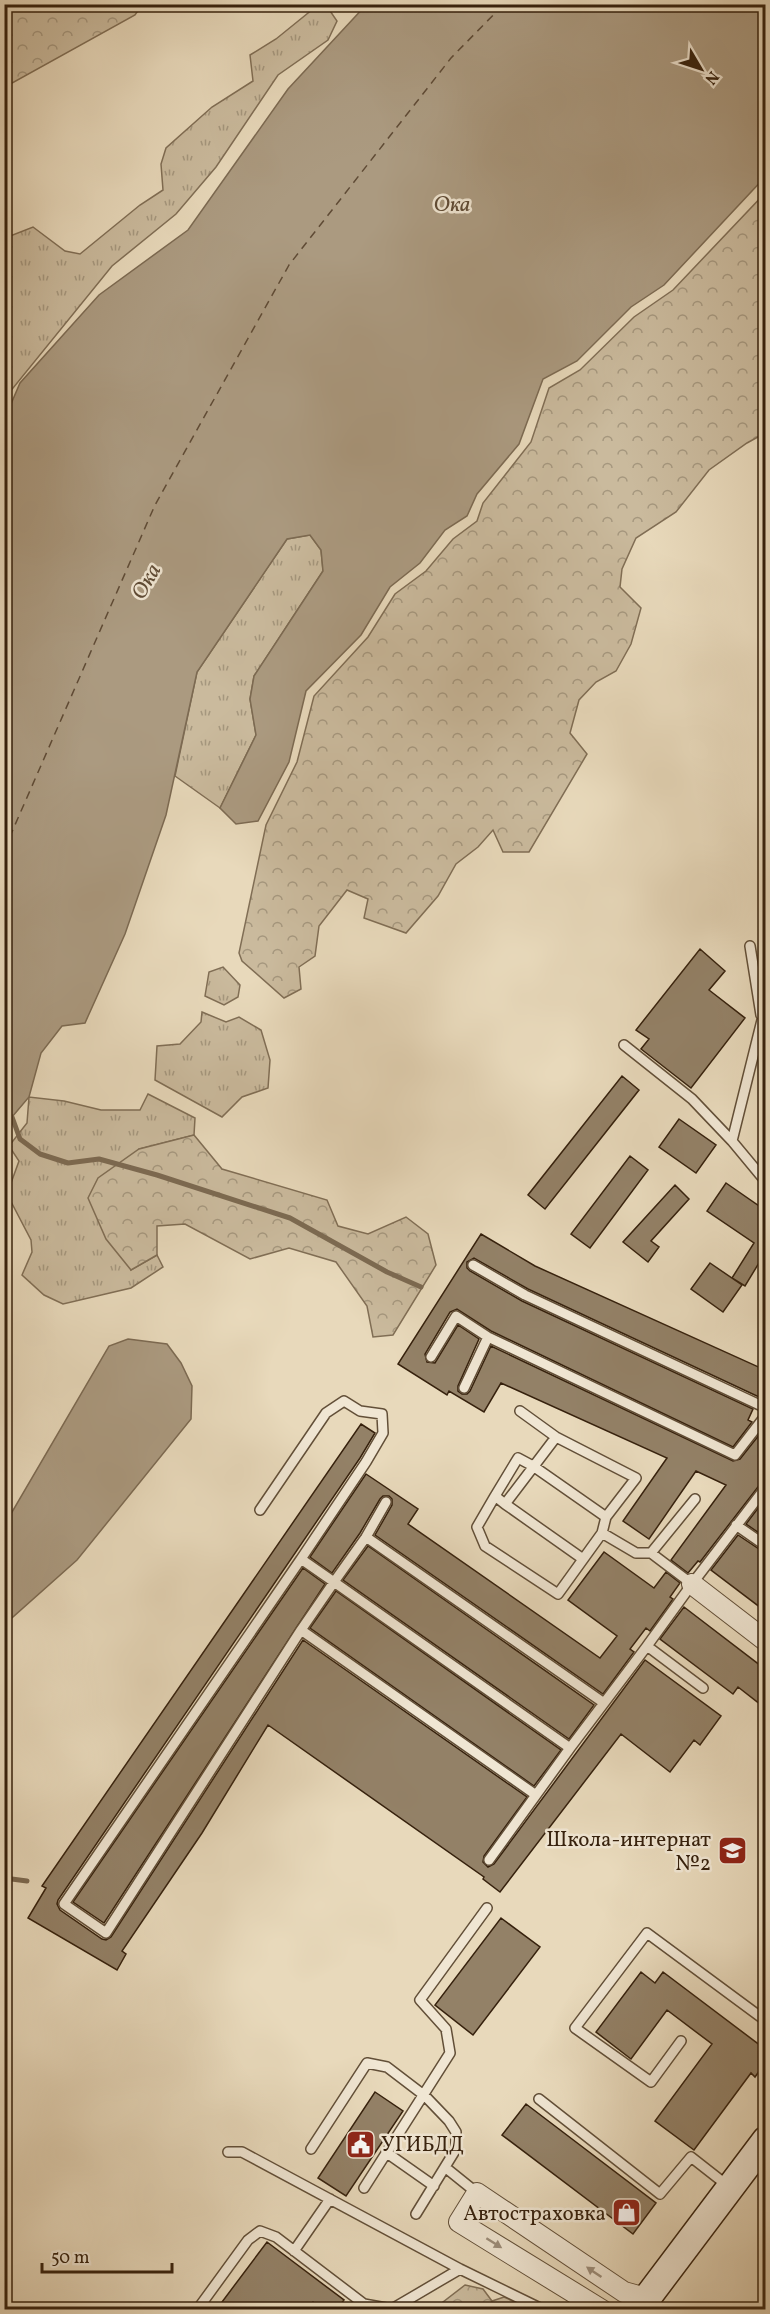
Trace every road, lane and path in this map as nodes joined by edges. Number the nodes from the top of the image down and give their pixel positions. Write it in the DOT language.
graph roads {
  1 [pos="750,946"];
  2 [pos="765,1004"];
  3 [pos="761,1016"];
  4 [pos="624,1045"];
  5 [pos="732,1141"];
  6 [pos="765,1182"];
  7 [pos="473,1265"];
  8 [pos="488,1337"];
  9 [pos="431,1357"];
  10 [pos="464,1388"];
  11 [pos="765,1408"];
  12 [pos="520,1411"];
  13 [pos="765,1415"];
  14 [pos="556,1437"];
  15 [pos="533,1466"];
  16 [pos="765,1486"];
  17 [pos="495,1496"];
  18 [pos="695,1499"];
  19 [pos="386,1502"];
  20 [pos="505,1504"];
  21 [pos="260,1510"];
  22 [pos="606,1517"];
  23 [pos="736,1525"];
  24 [pos="602,1533"];
  25 [pos="366,1537"];
  26 [pos="765,1546"];
  27 [pos="651,1553"];
  28 [pos="301,1559"];
  29 [pos="583,1559"];
  30 [pos="334,1582"];
  31 [pos="692,1584"];
  32 [pos="301,1630"];
  33 [pos="765,1641"];
  34 [pos="647,1646"];
  35 [pos="703,1688"];
  36 [pos="604,1703"];
  37 [pos="570,1748"];
  38 [pos="536,1795"];
  39 [pos="489,1860"];
  40 [pos="487,1908"];
  41 [pos="765,2021"];
  42 [pos="681,2042"];
  43 [pos="425,2096"];
  44 [pos="539,2099"];
  45 [pos="765,2140"];
  46 [pos="311,2149"];
  47 [pos="228,2152"];
  48 [pos="387,2153"];
  49 [pos="446,2168"];
  50 [pos="434,2186"];
  51 [pos="730,2187"];
  52 [pos="364,2188"];
  53 [pos="477,2193"];
  54 [pos="330,2199"];
  55 [pos="416,2214"];
  56 [pos="294,2251"];
  57 [pos="460,2269"];
  58 [pos="364,2304"];
  59 [pos="650,2306"];
  60 [pos="392,2309"];
  61 [pos="196,2310"];
  62 [pos="354,2310"];
  63 [pos="544,2310"];
  64 [pos="602,2310"];
  1 -- 3 [label="lane"];
  2 -- 3 [label="lane"];
  3 -- 5 [label="lane"];
  4 -- 5 [label="lane"];
  5 -- 6 [label="lane"];
  7 -- 11 [label="lane"];
  8 -- 9 [label="lane"];
  8 -- 10 [label="lane"];
  8 -- 13 [label="lane"];
  12 -- 14 [label="lane"];
  14 -- 15 [label="lane"];
  14 -- 22 [label="lane"];
  15 -- 17 [label="lane"];
  15 -- 20 [label="lane"];
  15 -- 22 [label="lane"];
  16 -- 23 [label="lane"];
  17 -- 20 [label="lane"];
  17 -- 29 [label="lane"];
  18 -- 27 [label="lane"];
  19 -- 25 [label="lane"];
  20 -- 29 [label="lane"];
  21 -- 28 [label="lane"];
  22 -- 24 [label="lane"];
  23 -- 26 [label="lane"];
  23 -- 31 [label="lane"];
  24 -- 27 [label="lane"];
  24 -- 29 [label="lane"];
  25 -- 30 [label="lane"];
  25 -- 36 [label="lane"];
  27 -- 31 [label="lane"];
  28 -- 30 [label="lane"];
  28 -- 32 [label="lane"];
  30 -- 32 [label="lane"];
  30 -- 37 [label="lane"];
  31 -- 33 [label="street"];
  31 -- 34 [label="lane"];
  32 -- 38 [label="lane"];
  34 -- 35 [label="lane"];
  34 -- 36 [label="lane"];
  36 -- 37 [label="lane"];
  37 -- 38 [label="lane"];
  38 -- 39 [label="lane"];
  40 -- 43 [label="lane"];
  41 -- 42 [label="lane"];
  43 -- 46 [label="lane"];
  43 -- 48 [label="lane"];
  43 -- 49 [label="lane"];
  44 -- 51 [label="lane"];
  45 -- 51 [label="main road"];
  47 -- 54 [label="lane"];
  48 -- 50 [label="lane"];
  48 -- 52 [label="lane"];
  49 -- 50 [label="lane"];
  49 -- 53 [label="lane"];
  50 -- 55 [label="lane"];
  51 -- 59 [label="main road"];
  59 -- 53 [label="street, one-way"];
  53 -- 64 [label="street, one-way"];
  54 -- 56 [label="lane"];
  54 -- 57 [label="lane"];
  56 -- 58 [label="lane"];
  56 -- 61 [label="lane"];
  57 -- 60 [label="lane"];
  57 -- 63 [label="lane"];
  58 -- 60 [label="lane"];
  58 -- 62 [label="lane"];
}
